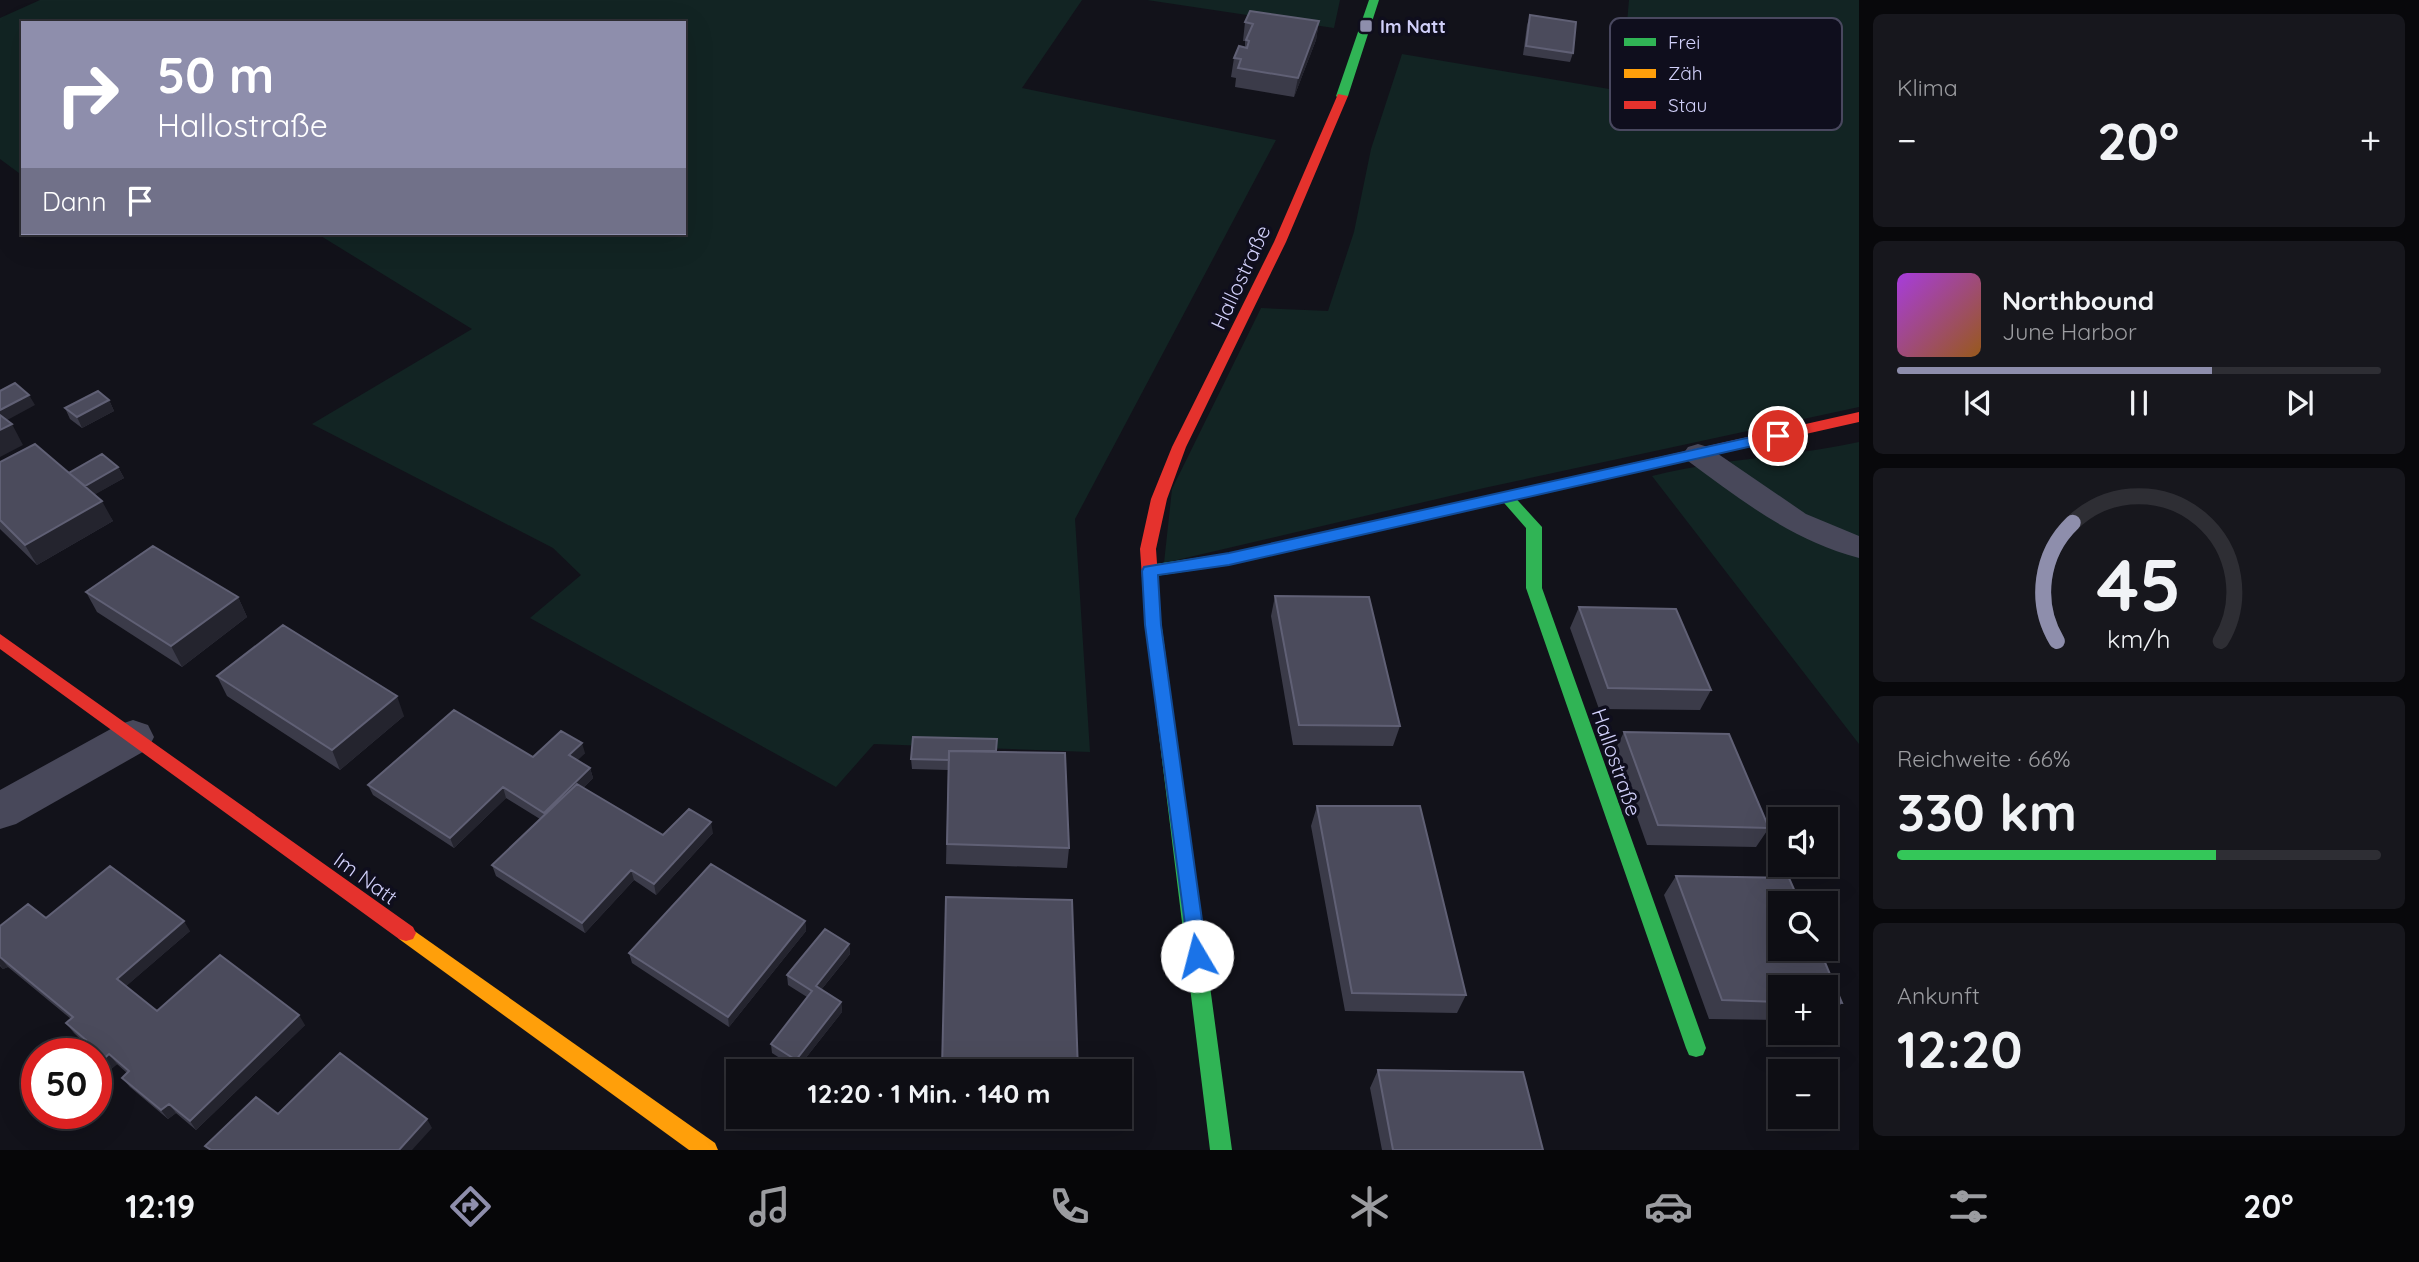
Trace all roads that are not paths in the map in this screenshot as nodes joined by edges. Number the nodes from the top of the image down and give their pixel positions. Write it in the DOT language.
graph roads {
  1 [pos="1374,0"];
  2 [pos="1859,417"];
  3 [pos="1698,454"];
  4 [pos="1505,496"];
  5 [pos="1859,547"];
  6 [pos="1150,571"];
  7 [pos="0,640"];
  8 [pos="133,737"];
  9 [pos="0,811"];
  10 [pos="1696,1048"];
  11 [pos="707,1150"];
  12 [pos="1221,1150"];
  1 -- 6 [label="street, Hallostraße"];
  2 -- 3 [label="street"];
  3 -- 4 [label="street"];
  3 -- 5 [label="lane"];
  4 -- 6 [label="street"];
  4 -- 10 [label="street, Hallostraße"];
  6 -- 12 [label="street, Hallostraße"];
  7 -- 8 [label="street, Im Natt"];
  8 -- 9 [label="street"];
  8 -- 11 [label="street, Im Natt"];
}
